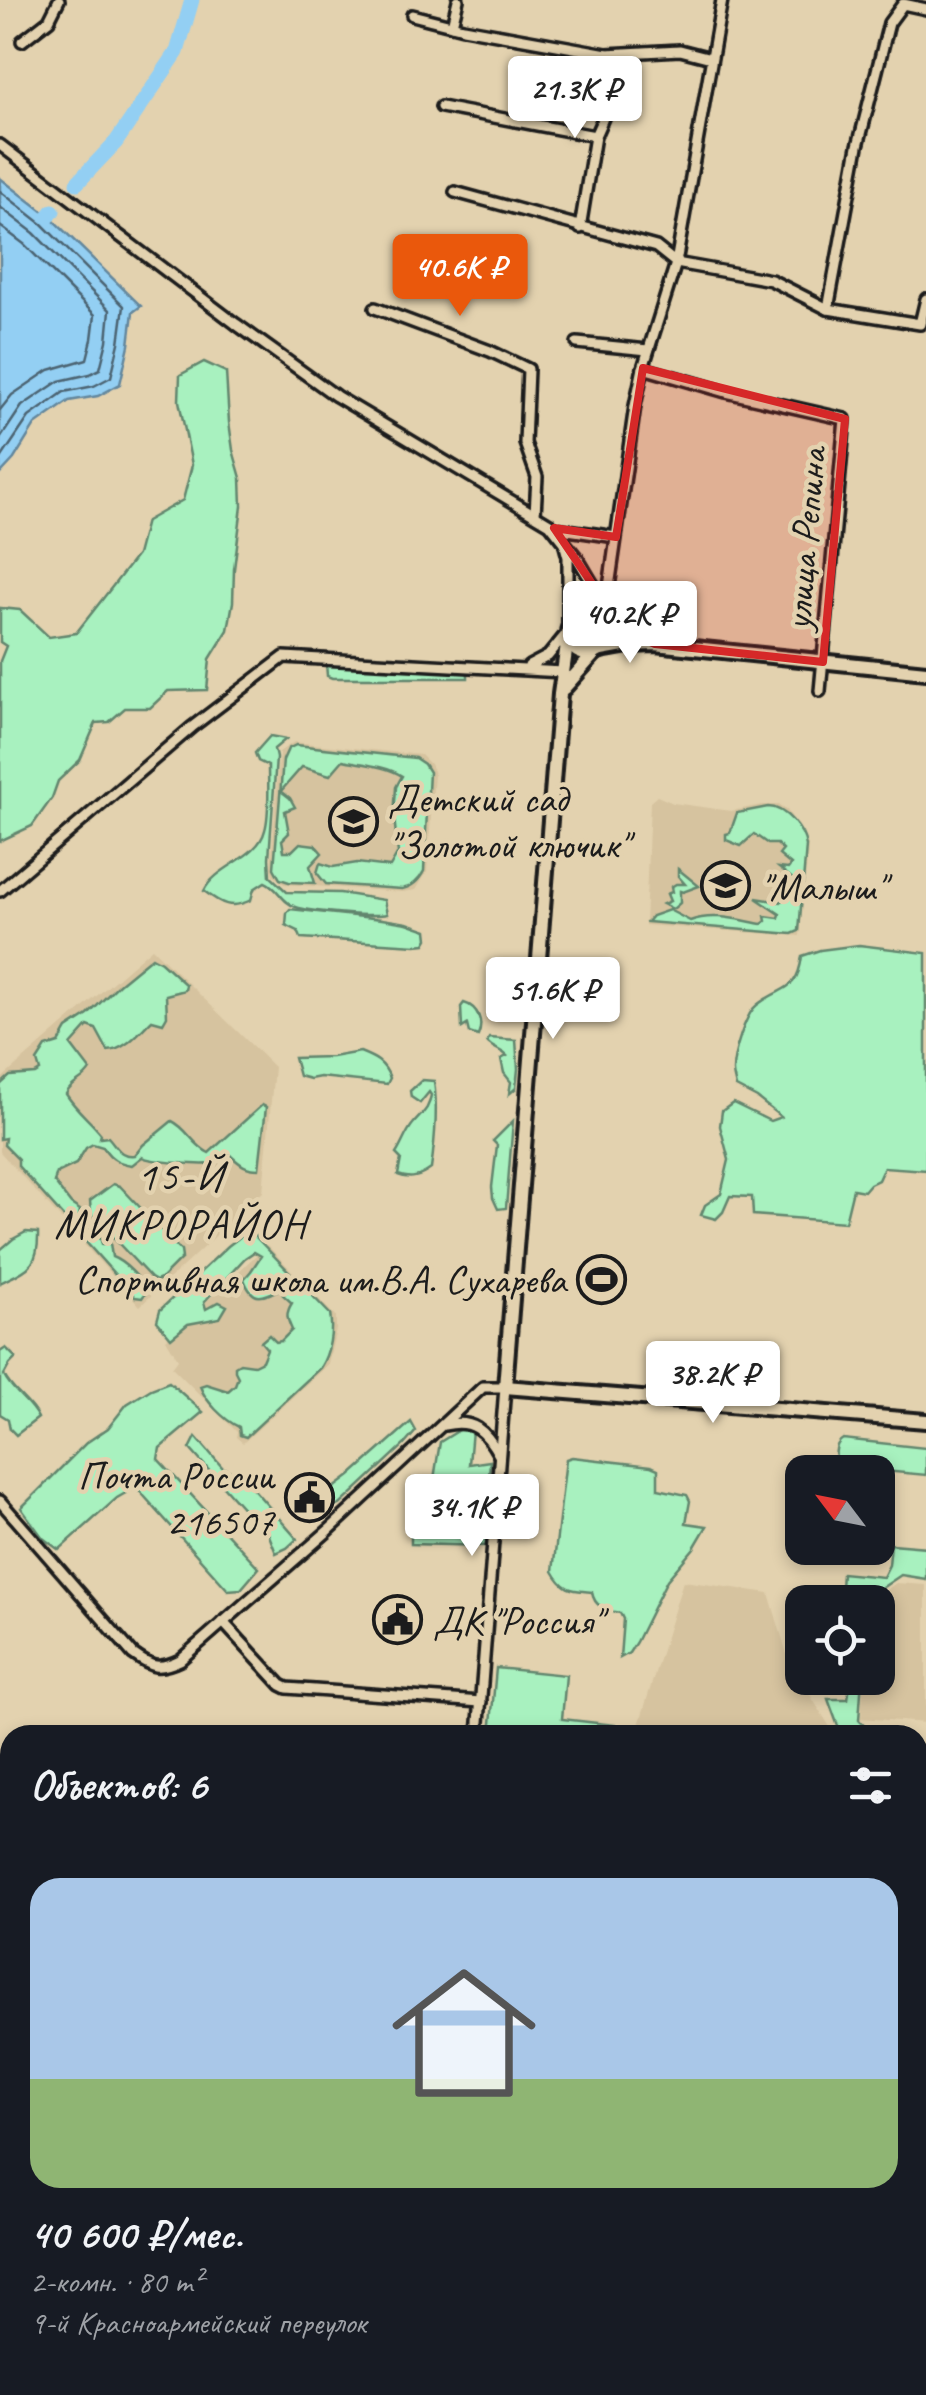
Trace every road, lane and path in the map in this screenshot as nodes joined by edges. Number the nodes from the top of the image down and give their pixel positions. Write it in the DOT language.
graph roads {
  1 [pos="59,0"];
  2 [pos="458,0"];
  3 [pos="722,0"];
  4 [pos="926,9"];
  5 [pos="412,15"];
  6 [pos="452,25"];
  7 [pos="22,41"];
  8 [pos="608,54"];
  9 [pos="712,58"];
  10 [pos="442,106"];
  11 [pos="595,136"];
  12 [pos="0,145"];
  13 [pos="455,192"];
  14 [pos="580,228"];
  15 [pos="676,264"];
  16 [pos="926,299"];
  17 [pos="375,308"];
  18 [pos="828,310"];
  19 [pos="576,343"];
  20 [pos="648,350"];
  21 [pos="643,368"];
  22 [pos="535,514"];
  23 [pos="557,531"];
  24 [pos="616,537"];
  25 [pos="604,621"];
  26 [pos="568,633"];
  27 [pos="656,644"];
  28 [pos="598,651"];
  29 [pos="823,662"];
  30 [pos="518,668"];
  31 [pos="563,672"];
  32 [pos="926,672"];
  33 [pos="820,691"];
  34 [pos="560,694"];
  35 [pos="0,891"];
  36 [pos="505,1386"];
  37 [pos="926,1422"];
  38 [pos="442,1426"];
  39 [pos="499,1456"];
  40 [pos="0,1501"];
  41 [pos="224,1622"];
  42 [pos="481,1702"];
  43 [pos="479,1725"];
  1 -- 7 [label="street"];
  2 -- 6 [label="street"];
  3 -- 9 [label="street"];
  4 -- 18 [label="street"];
  5 -- 6 [label="street"];
  6 -- 8 [label="street"];
  8 -- 9 [label="street"];
  8 -- 11 [label="street"];
  9 -- 15 [label="street"];
  10 -- 11 [label="street"];
  11 -- 14 [label="street"];
  12 -- 22 [label="street"];
  13 -- 14 [label="street"];
  14 -- 15 [label="street"];
  15 -- 18 [label="street"];
  15 -- 20 [label="street"];
  16 -- 18 [label="street"];
  17 -- 22 [label="street"];
  19 -- 20 [label="street"];
  20 -- 21 [label="street"];
  21 -- 24 [label="street"];
  21 -- 29 [label="street, улица Репина"];
  22 -- 23 [label="street"];
  23 -- 24 [label="street"];
  23 -- 25 [label="street"];
  23 -- 26 [label="street"];
  24 -- 25 [label="street"];
  25 -- 26 [label="street"];
  25 -- 27 [label="street"];
  25 -- 28 [label="street"];
  26 -- 28 [label="street"];
  26 -- 30 [label="street"];
  26 -- 31 [label="street"];
  27 -- 28 [label="street"];
  27 -- 29 [label="street"];
  28 -- 34 [label="street"];
  29 -- 32 [label="street"];
  29 -- 33 [label="street, улица Репина"];
  30 -- 31 [label="street"];
  30 -- 35 [label="street"];
  31 -- 34 [label="street"];
  34 -- 36 [label="street"];
  36 -- 37 [label="street"];
  36 -- 38 [label="street"];
  36 -- 39 [label="street"];
  38 -- 39 [label="street"];
  38 -- 41 [label="street"];
  39 -- 42 [label="street"];
  40 -- 41 [label="street"];
  41 -- 42 [label="street"];
  42 -- 43 [label="street"];
}
